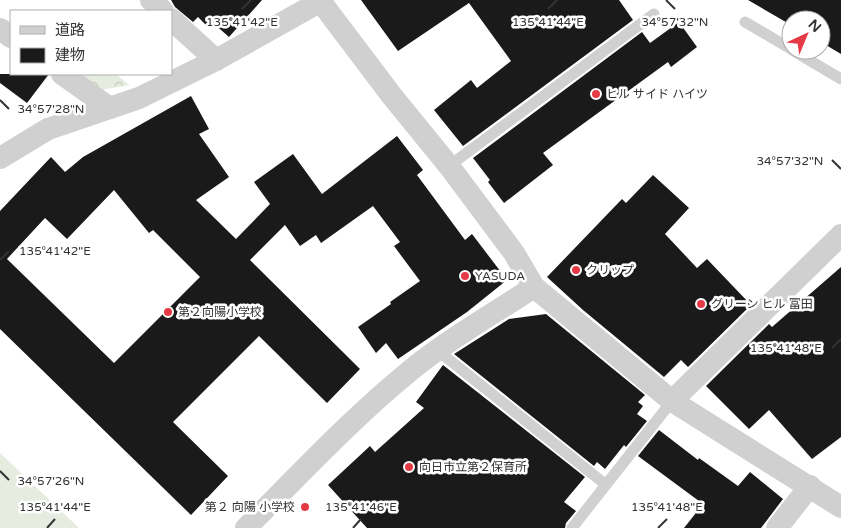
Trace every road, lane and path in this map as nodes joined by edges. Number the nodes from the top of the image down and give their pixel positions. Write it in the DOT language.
graph roads {
  1 [pos="151,0"];
  2 [pos="322,1"];
  3 [pos="162,10"];
  4 [pos="654,14"];
  5 [pos="172,20"];
  6 [pos="745,22"];
  7 [pos="781,43"];
  8 [pos="216,60"];
  9 [pos="809,60"];
  10 [pos="63,75"];
  11 [pos="841,79"];
  12 [pos="110,108"];
  13 [pos="0,158"];
  14 [pos="449,166"];
  15 [pos="841,235"];
  16 [pos="534,287"];
  17 [pos="437,350"];
  18 [pos="672,401"];
  19 [pos="606,484"];
  20 [pos="810,486"];
  21 [pos="841,507"];
  22 [pos="246,528"];
  23 [pos="572,528"];
  24 [pos="777,528"];
  1 -- 3 [label="street"];
  2 -- 8 [label="street"];
  2 -- 14 [label="street"];
  4 -- 14 [label="lane"];
  5 -- 8 [label="street"];
  6 -- 7 [label="lane"];
  8 -- 12 [label="street"];
  9 -- 11 [label="lane"];
  10 -- 12 [label="street"];
  12 -- 13 [label="street"];
  14 -- 16 [label="street"];
  15 -- 18 [label="street"];
  16 -- 17 [label="street"];
  16 -- 18 [label="street"];
  17 -- 19 [label="lane"];
  17 -- 22 [label="street"];
  18 -- 19 [label="lane"];
  18 -- 20 [label="street"];
  19 -- 23 [label="lane"];
  20 -- 21 [label="street"];
  20 -- 24 [label="street"];
}
